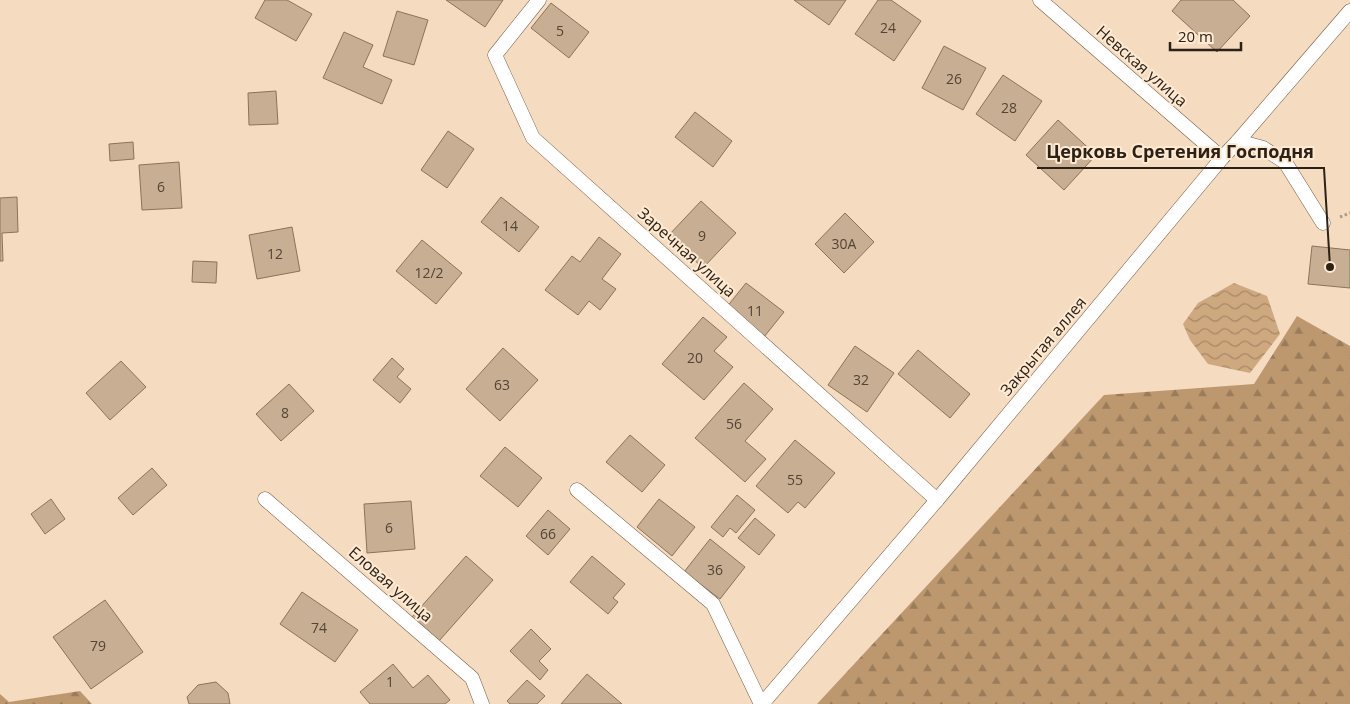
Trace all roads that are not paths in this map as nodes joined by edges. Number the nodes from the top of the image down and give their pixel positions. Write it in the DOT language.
graph roads {
  1 [pos="539,0"];
  2 [pos="1040,0"];
  3 [pos="1350,11"];
  4 [pos="1238,141"];
  5 [pos="1222,158"];
  6 [pos="1323,223"];
  7 [pos="577,490"];
  8 [pos="265,499"];
  9 [pos="937,500"];
  10 [pos="482,704"];
  11 [pos="761,704"];
  1 -- 9 [label="lane, Заречная улица"];
  2 -- 5 [label="lane, Невская улица"];
  3 -- 4 [label="lane, Закрытая аллея"];
  4 -- 5 [label="lane, Закрытая аллея"];
  4 -- 6 [label="lane"];
  5 -- 9 [label="lane, Закрытая аллея"];
  7 -- 11 [label="lane"];
  8 -- 10 [label="lane, Еловая улица"];
  9 -- 11 [label="lane, Закрытая аллея"];
}
